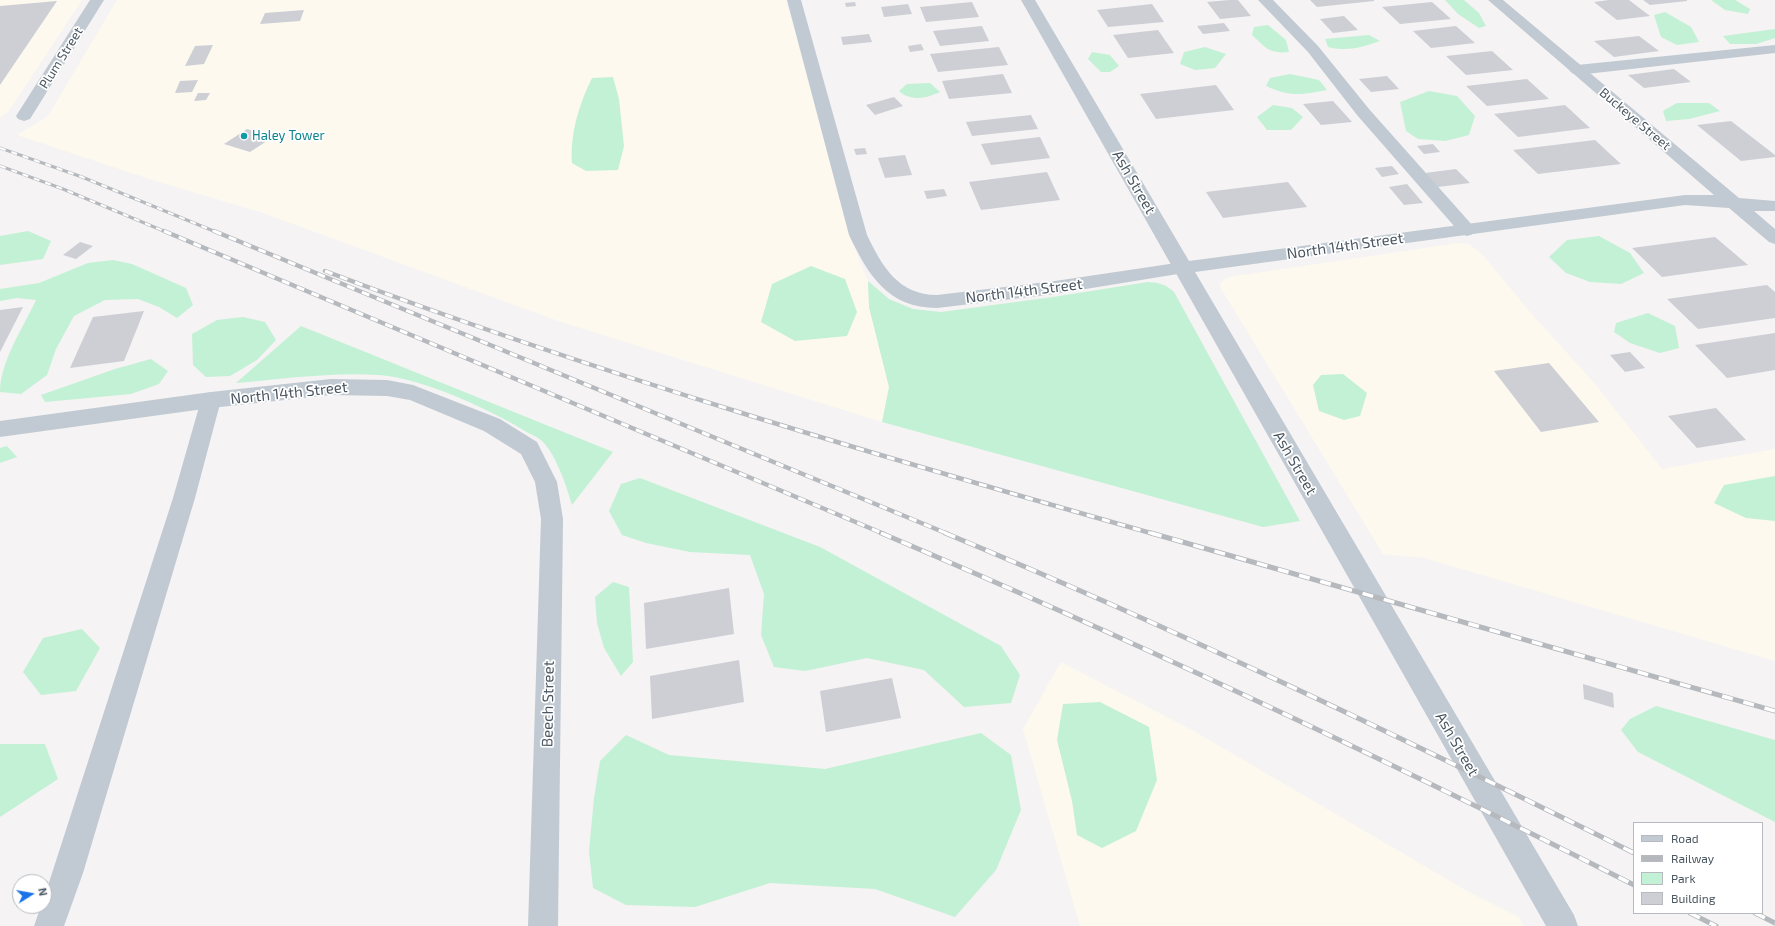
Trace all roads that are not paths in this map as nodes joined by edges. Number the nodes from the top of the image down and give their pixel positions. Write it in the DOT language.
graph roads {
  1 [pos="97,0"];
  2 [pos="794,0"];
  3 [pos="1028,0"];
  4 [pos="1265,0"];
  5 [pos="1495,0"];
  6 [pos="1775,49"];
  7 [pos="1577,70"];
  8 [pos="24,116"];
  9 [pos="1733,203"];
  10 [pos="1775,206"];
  11 [pos="1467,230"];
  12 [pos="1775,238"];
  13 [pos="1183,268"];
  14 [pos="211,400"];
  15 [pos="0,429"];
  16 [pos="546,482"];
  17 [pos="49,926"];
  18 [pos="543,926"];
  19 [pos="1563,926"];
  1 -- 8 [label="street, Plum Street"];
  2 -- 13 [label="street, North 14th Street"];
  3 -- 13 [label="street, Ash Street"];
  4 -- 11 [label="street"];
  5 -- 7 [label="street, Buckeye Street"];
  6 -- 7 [label="street"];
  7 -- 9 [label="street, Buckeye Street"];
  9 -- 10 [label="street, North 14th Street"];
  9 -- 11 [label="street, North 14th Street"];
  9 -- 12 [label="street, Buckeye Street"];
  11 -- 13 [label="street, North 14th Street"];
  13 -- 19 [label="street, Ash Street"];
  14 -- 15 [label="street, North 14th Street"];
  14 -- 16 [label="street, North 14th Street"];
  14 -- 17 [label="street"];
  16 -- 18 [label="street, Beech Street"];
}
